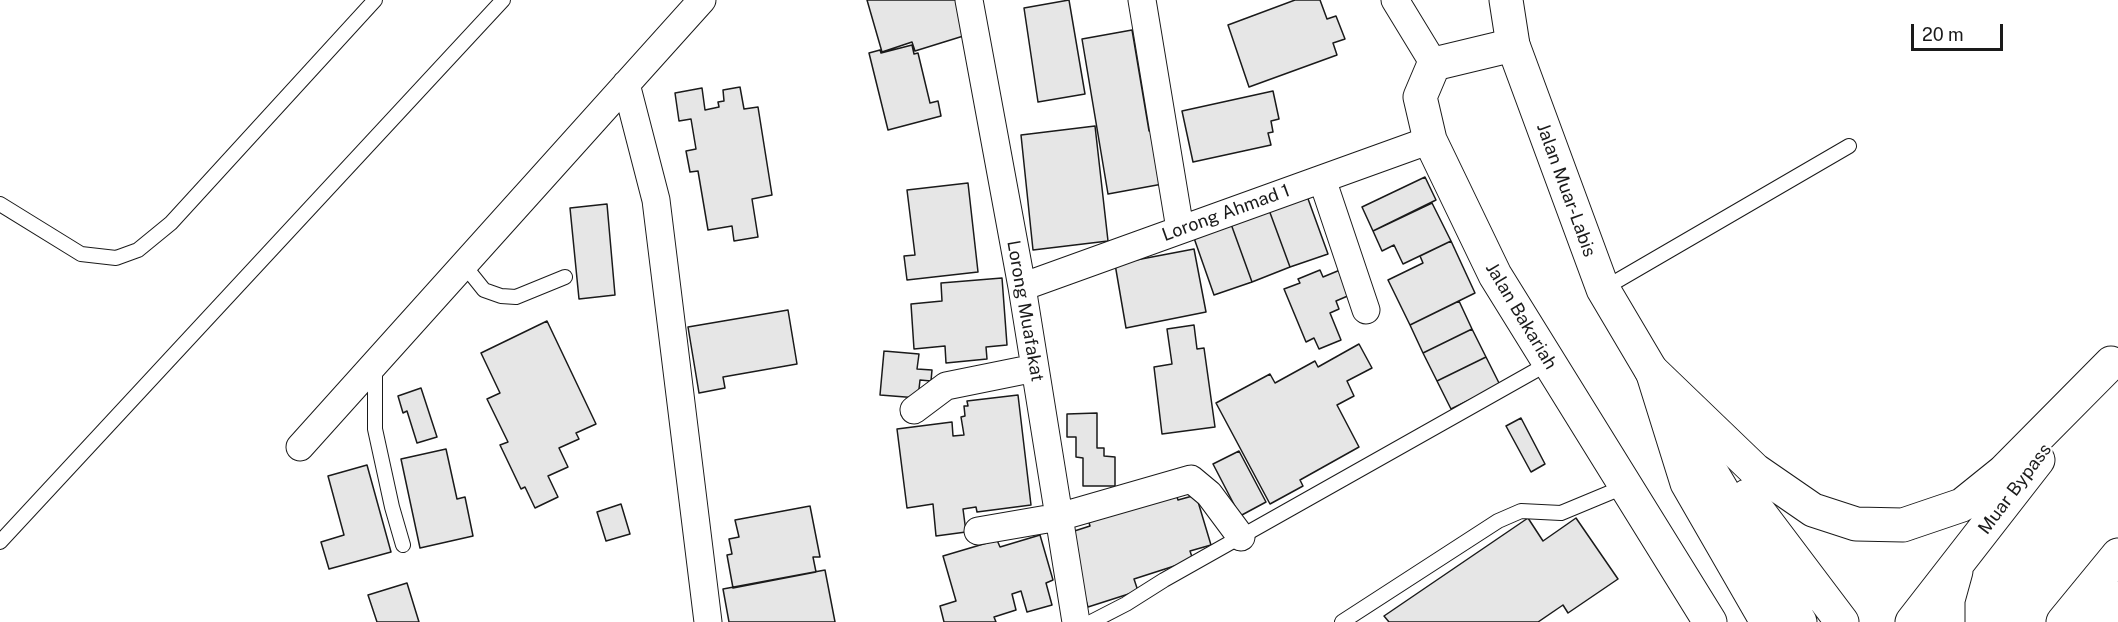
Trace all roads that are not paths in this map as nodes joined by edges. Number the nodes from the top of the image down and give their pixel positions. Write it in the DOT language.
graph roads {
  1 [pos="375,0"];
  2 [pos="503,0"];
  3 [pos="702,0"];
  4 [pos="969,0"];
  5 [pos="1142,0"];
  6 [pos="1395,0"];
  7 [pos="1506,0"];
  8 [pos="1513,45"];
  9 [pos="1434,64"];
  10 [pos="626,84"];
  11 [pos="1430,140"];
  12 [pos="1849,146"];
  13 [pos="1322,179"];
  14 [pos="0,204"];
  15 [pos="1180,230"];
  16 [pos="464,265"];
  17 [pos="565,277"];
  18 [pos="1022,287"];
  19 [pos="1603,289"];
  20 [pos="1366,310"];
  21 [pos="2115,360"];
  22 [pos="1549,363"];
  23 [pos="375,364"];
  24 [pos="1035,368"];
  25 [pos="1652,370"];
  26 [pos="914,410"];
  27 [pos="300,447"];
  28 [pos="1626,486"];
  29 [pos="1059,516"];
  30 [pos="978,531"];
  31 [pos="1241,537"];
  32 [pos="0,542"];
  33 [pos="403,544"];
  34 [pos="2118,555"];
  35 [pos="1957,565"];
  36 [pos="2118,598"];
  37 [pos="2118,612"];
  38 [pos="708,622"];
  39 [pos="1076,622"];
  40 [pos="1091,622"];
  41 [pos="1342,622"];
  42 [pos="1710,622"];
  43 [pos="1767,622"];
  44 [pos="1800,622"];
  45 [pos="1842,622"];
  46 [pos="1912,622"];
  47 [pos="1948,622"];
  48 [pos="2063,622"];
  49 [pos="2099,622"];
  50 [pos="2111,622"];
  1 -- 14 [label="lane"];
  2 -- 32 [label="lane"];
  3 -- 10 [label="street"];
  4 -- 18 [label="street, Lorong Muafakat"];
  5 -- 15 [label="street"];
  6 -- 9 [label="street"];
  7 -- 8 [label="main road, Jalan Muar-Labis"];
  8 -- 9 [label="main road"];
  8 -- 19 [label="main road, Jalan Muar-Labis"];
  9 -- 11 [label="main road, Jalan Bakariah"];
  10 -- 16 [label="street"];
  10 -- 38 [label="street"];
  11 -- 13 [label="street, Lorong Ahmad 1"];
  11 -- 22 [label="main road, Jalan Bakariah"];
  12 -- 19 [label="lane"];
  13 -- 15 [label="street, Lorong Ahmad 1"];
  13 -- 20 [label="street"];
  15 -- 18 [label="street, Lorong Ahmad 1"];
  16 -- 17 [label="lane"];
  16 -- 23 [label="street"];
  18 -- 24 [label="street, Lorong Muafakat"];
  19 -- 25 [label="main road, Jalan Muar-Labis"];
  21 -- 25 [label="main road"];
  21 -- 35 [label="main road, Muar Bypass"];
  22 -- 28 [label="main road, Jalan Bakariah"];
  22 -- 31 [label="lane"];
  23 -- 27 [label="street"];
  23 -- 33 [label="lane"];
  24 -- 26 [label="street"];
  24 -- 29 [label="street, Lorong Muafakat"];
  25 -- 43 [label="main road"];
  25 -- 44 [label="main road, Jalan Muar-Labis"];
  25 -- 45 [label="main road, Jalan Muar-Labis"];
  28 -- 41 [label="lane"];
  28 -- 42 [label="main road, Jalan Bakariah"];
  29 -- 30 [label="street"];
  29 -- 31 [label="street"];
  29 -- 39 [label="street, Lorong Muafakat"];
  31 -- 40 [label="lane"];
  34 -- 48 [label="main road"];
  35 -- 46 [label="main road, Muar Bypass"];
  35 -- 47 [label="main road"];
  36 -- 49 [label="main road"];
  37 -- 50 [label="main road"];
}
